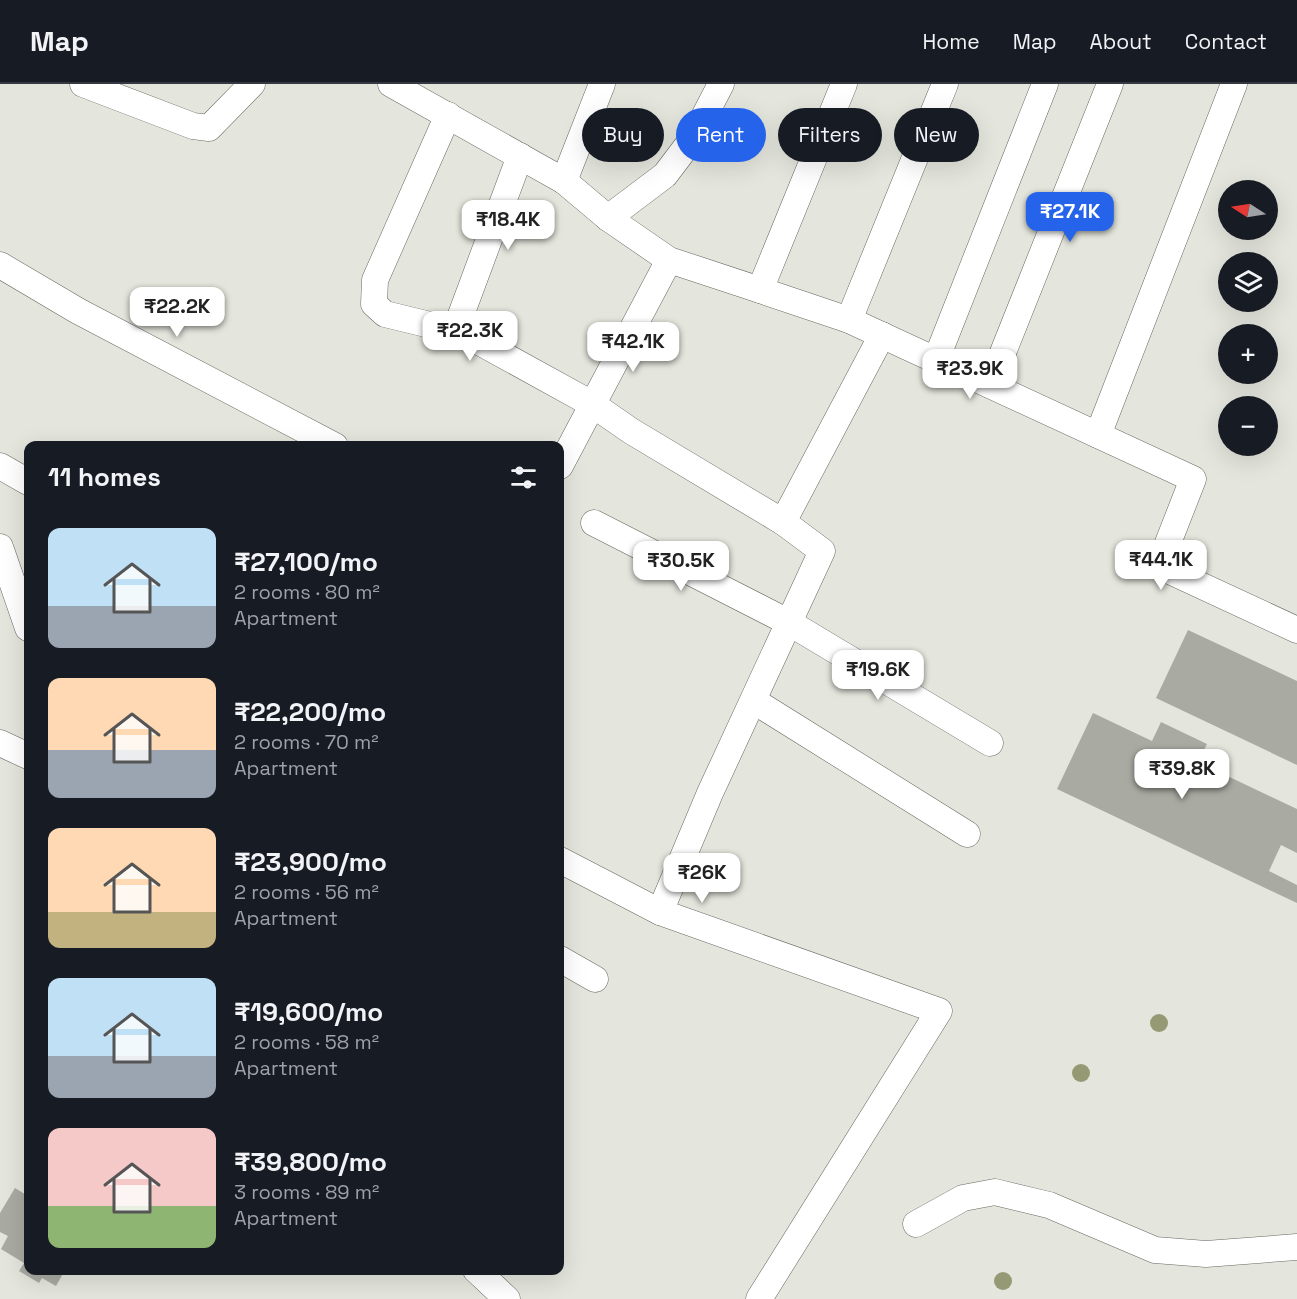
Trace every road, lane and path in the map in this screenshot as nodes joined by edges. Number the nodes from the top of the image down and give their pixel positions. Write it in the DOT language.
graph roads {
  1 [pos="82,84"];
  2 [pos="252,84"];
  3 [pos="392,84"];
  4 [pos="602,84"];
  5 [pos="722,84"];
  6 [pos="844,84"];
  7 [pos="945,84"];
  8 [pos="1045,84"];
  9 [pos="1110,84"];
  10 [pos="1234,84"];
  11 [pos="419,91"];
  12 [pos="448,115"];
  13 [pos="520,156"];
  14 [pos="564,181"];
  15 [pos="608,218"];
  16 [pos="669,260"];
  17 [pos="0,265"];
  18 [pos="760,290"];
  19 [pos="849,320"];
  20 [pos="455,331"];
  21 [pos="882,335"];
  22 [pos="936,360"];
  23 [pos="990,385"];
  24 [pos="592,404"];
  25 [pos="1098,435"];
  26 [pos="324,441"];
  27 [pos="564,458"];
  28 [pos="0,466"];
  29 [pos="24,480"];
  30 [pos="594,522"];
  31 [pos="783,522"];
  32 [pos="12,564"];
  33 [pos="24,612"];
  34 [pos="788,622"];
  35 [pos="1297,630"];
  36 [pos="754,701"];
  37 [pos="0,743"];
  38 [pos="990,743"];
  39 [pos="24,754"];
  40 [pos="967,834"];
  41 [pos="564,862"];
  42 [pos="660,912"];
  43 [pos="564,961"];
  44 [pos="595,979"];
  45 [pos="916,1224"];
  46 [pos="1297,1247"];
  47 [pos="481,1275"];
  48 [pos="507,1299"];
  49 [pos="759,1299"];
  1 -- 2 [label="street"];
  3 -- 11 [label="street"];
  4 -- 14 [label="street"];
  5 -- 15 [label="street"];
  6 -- 18 [label="street"];
  7 -- 19 [label="street"];
  8 -- 22 [label="street"];
  9 -- 23 [label="street"];
  10 -- 25 [label="street"];
  11 -- 12 [label="street"];
  12 -- 13 [label="street"];
  12 -- 20 [label="street"];
  13 -- 14 [label="street"];
  13 -- 20 [label="street"];
  14 -- 15 [label="street"];
  15 -- 16 [label="street"];
  16 -- 18 [label="street"];
  16 -- 24 [label="street"];
  17 -- 26 [label="street"];
  18 -- 19 [label="street"];
  19 -- 21 [label="street"];
  20 -- 24 [label="street"];
  21 -- 22 [label="street"];
  21 -- 31 [label="street"];
  22 -- 23 [label="street"];
  23 -- 25 [label="street"];
  24 -- 27 [label="street"];
  24 -- 31 [label="street"];
  25 -- 35 [label="street"];
  28 -- 29 [label="street"];
  30 -- 34 [label="street"];
  31 -- 34 [label="street"];
  32 -- 33 [label="street"];
  34 -- 36 [label="street"];
  34 -- 38 [label="street"];
  36 -- 40 [label="street"];
  36 -- 42 [label="street"];
  37 -- 39 [label="street"];
  41 -- 42 [label="street"];
  42 -- 49 [label="street"];
  43 -- 44 [label="street"];
  45 -- 46 [label="street"];
  47 -- 48 [label="street"];
}
